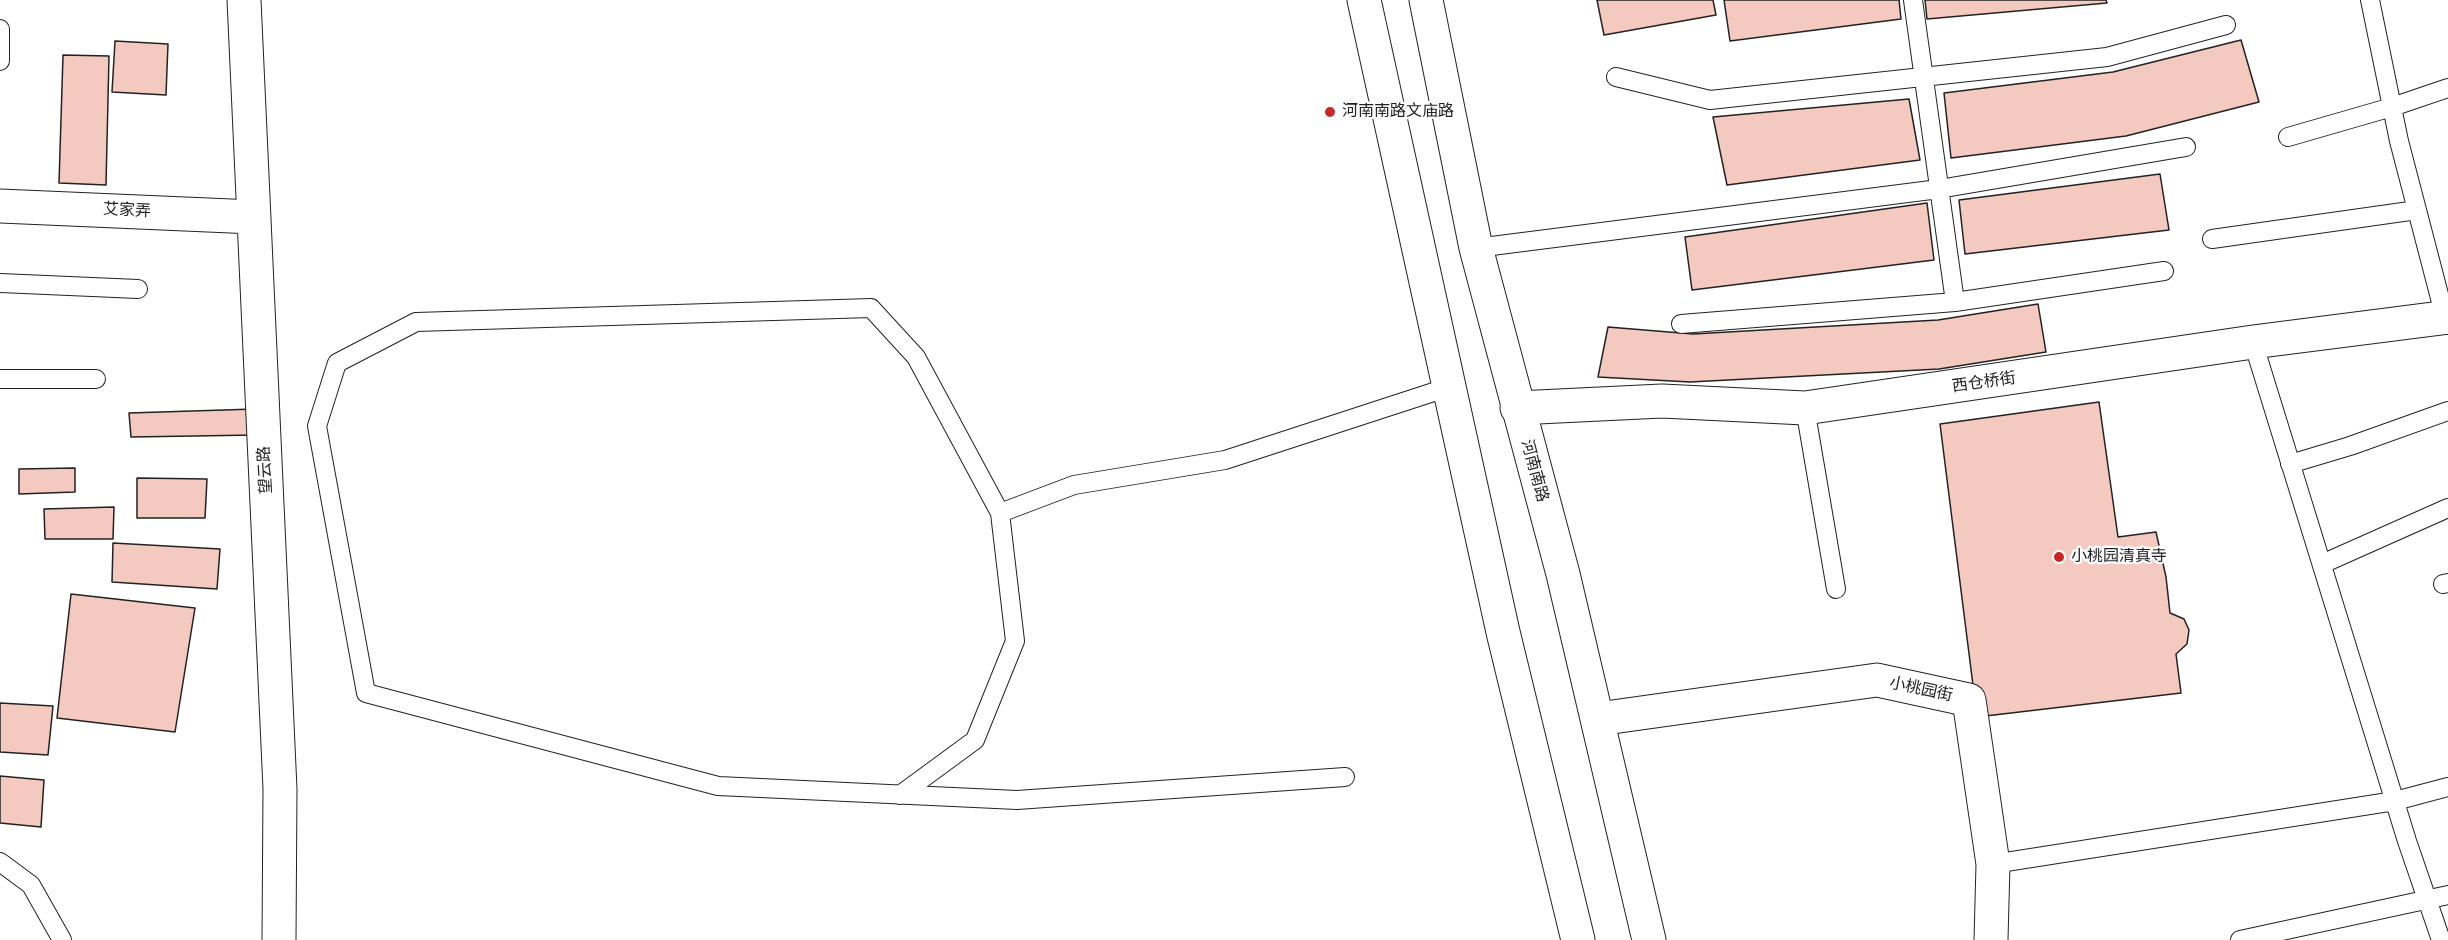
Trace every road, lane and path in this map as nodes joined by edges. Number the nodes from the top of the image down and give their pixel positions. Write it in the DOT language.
graph roads {
  1 [pos="244,0"];
  2 [pos="1364,0"];
  3 [pos="1426,0"];
  4 [pos="1913,0"];
  5 [pos="2370,0"];
  6 [pos="2226,25"];
  7 [pos="0,29"];
  8 [pos="0,61"];
  9 [pos="1616,77"];
  10 [pos="1924,77"];
  11 [pos="2448,88"];
  12 [pos="2392,107"];
  13 [pos="2288,137"];
  14 [pos="2186,147"];
  15 [pos="1939,189"];
  16 [pos="0,206"];
  17 [pos="2417,210"];
  18 [pos="254,217"];
  19 [pos="2212,239"];
  20 [pos="1476,248"];
  21 [pos="2164,271"];
  22 [pos="0,283"];
  23 [pos="138,289"];
  24 [pos="1955,302"];
  25 [pos="2447,321"];
  26 [pos="1681,324"];
  27 [pos="2253,342"];
  28 [pos="96,379"];
  29 [pos="0,380"];
  30 [pos="1449,387"];
  31 [pos="1517,408"];
  32 [pos="1805,408"];
  33 [pos="2448,411"];
  34 [pos="2290,464"];
  35 [pos="2448,508"];
  36 [pos="1000,513"];
  37 [pos="2322,564"];
  38 [pos="1836,589"];
  39 [pos="1598,719"];
  40 [pos="1346,777"];
  41 [pos="2448,787"];
  42 [pos="900,795"];
  43 [pos="2395,801"];
  44 [pos="0,862"];
  45 [pos="1993,864"];
  46 [pos="2448,895"];
  47 [pos="2427,900"];
  48 [pos="62,940"];
  49 [pos="279,940"];
  50 [pos="1578,940"];
  51 [pos="1649,940"];
  52 [pos="1991,940"];
  53 [pos="2240,940"];
  54 [pos="2441,940"];
  1 -- 18 [label="street, 望云路"];
  2 -- 30 [label="street"];
  3 -- 20 [label="street, 河南南路"];
  4 -- 10 [label="lane"];
  5 -- 12 [label="lane"];
  6 -- 10 [label="lane"];
  7 -- 8 [label="lane"];
  9 -- 10 [label="lane"];
  10 -- 15 [label="lane"];
  11 -- 12 [label="lane"];
  12 -- 13 [label="lane"];
  12 -- 17 [label="lane"];
  14 -- 15 [label="lane"];
  15 -- 20 [label="lane"];
  15 -- 24 [label="lane"];
  16 -- 18 [label="street, 艾家弄"];
  17 -- 19 [label="lane"];
  17 -- 25 [label="lane"];
  18 -- 49 [label="street, 望云路"];
  20 -- 31 [label="street, 河南南路"];
  21 -- 24 [label="lane"];
  22 -- 23 [label="lane"];
  24 -- 26 [label="lane"];
  25 -- 27 [label="street, 西仓桥街"];
  27 -- 32 [label="street, 西仓桥街"];
  27 -- 34 [label="lane"];
  28 -- 29 [label="lane"];
  30 -- 36 [label="lane"];
  30 -- 50 [label="street"];
  31 -- 32 [label="street, 西仓桥街"];
  31 -- 39 [label="street, 河南南路"];
  32 -- 38 [label="lane"];
  33 -- 34 [label="lane"];
  34 -- 37 [label="lane"];
  35 -- 37 [label="lane"];
  36 -- 42 [label="lane"];
  36 -- 42 [label="lane"];
  37 -- 43 [label="lane"];
  39 -- 45 [label="street, 小桃园街"];
  39 -- 51 [label="street, 河南南路"];
  40 -- 42 [label="lane"];
  41 -- 43 [label="lane"];
  43 -- 45 [label="lane"];
  43 -- 47 [label="lane"];
  44 -- 48 [label="lane"];
  45 -- 52 [label="street, 小桃园街"];
  46 -- 47 [label="lane"];
  47 -- 53 [label="lane"];
  47 -- 54 [label="lane"];
}
